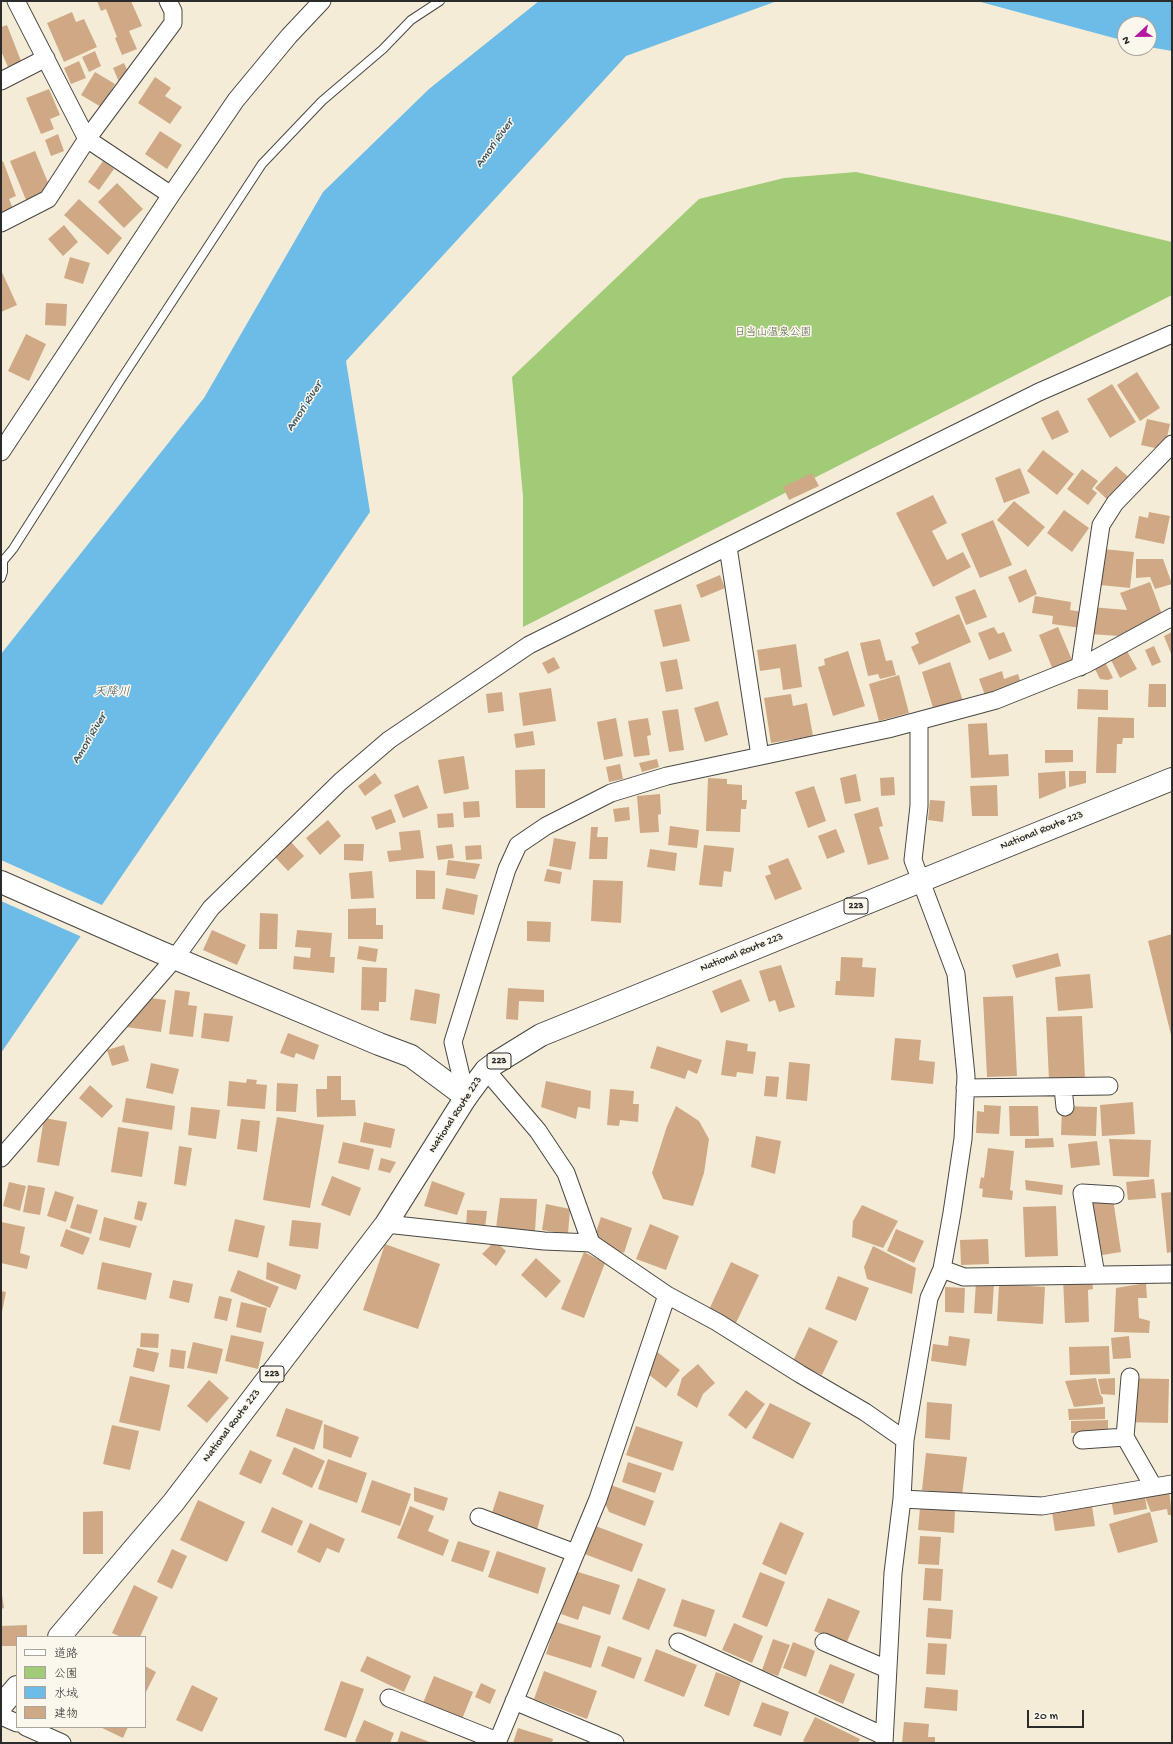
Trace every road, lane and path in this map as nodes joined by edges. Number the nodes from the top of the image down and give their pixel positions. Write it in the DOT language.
graph roads {
  1 [pos="16,1"];
  2 [pos="168,1"];
  3 [pos="322,1"];
  4 [pos="440,1"];
  5 [pos="46,58"];
  6 [pos="1,81"];
  7 [pos="87,139"];
  8 [pos="171,195"];
  9 [pos="1,223"];
  10 [pos="1172,334"];
  11 [pos="1172,444"];
  12 [pos="1,452"];
  13 [pos="728,547"];
  14 [pos="2,562"];
  15 [pos="1,578"];
  16 [pos="1172,617"];
  17 [pos="1080,666"];
  18 [pos="920,721"];
  19 [pos="760,756"];
  20 [pos="1172,779"];
  21 [pos="920,880"];
  22 [pos="1,882"];
  23 [pos="167,955"];
  24 [pos="486,1070"];
  25 [pos="1109,1086"];
  26 [pos="965,1088"];
  27 [pos="1062,1088"];
  28 [pos="466,1097"];
  29 [pos="1065,1107"];
  30 [pos="1,1158"];
  31 [pos="1115,1195"];
  32 [pos="386,1224"];
  33 [pos="591,1243"];
  34 [pos="942,1269"];
  35 [pos="1172,1274"];
  36 [pos="1096,1275"];
  37 [pos="667,1295"];
  38 [pos="1130,1377"];
  39 [pos="1125,1437"];
  40 [pos="905,1440"];
  41 [pos="1082,1440"];
  42 [pos="1172,1484"];
  43 [pos="1153,1486"];
  44 [pos="902,1499"];
  45 [pos="479,1517"];
  46 [pos="576,1553"];
  47 [pos="61,1636"];
  48 [pos="678,1642"];
  49 [pos="824,1642"];
  50 [pos="887,1669"];
  51 [pos="16,1688"];
  52 [pos="389,1698"];
  53 [pos="514,1701"];
  54 [pos="1,1706"];
  55 [pos="1,1716"];
  56 [pos="16,1723"];
  57 [pos="28,1728"];
  58 [pos="884,1739"];
  59 [pos="497,1742"];
  60 [pos="62,1743"];
  61 [pos="615,1743"];
  1 -- 5 [label="street"];
  2 -- 7 [label="street"];
  3 -- 8 [label="street"];
  4 -- 14 [label="lane"];
  5 -- 6 [label="street"];
  5 -- 7 [label="street"];
  7 -- 8 [label="street"];
  7 -- 9 [label="street"];
  8 -- 12 [label="street"];
  10 -- 13 [label="street"];
  11 -- 17 [label="street"];
  13 -- 19 [label="street"];
  13 -- 23 [label="street"];
  14 -- 15 [label="lane"];
  16 -- 17 [label="street"];
  17 -- 18 [label="street"];
  18 -- 19 [label="street"];
  18 -- 21 [label="street"];
  19 -- 28 [label="street"];
  20 -- 21 [label="main road, National Route 223 / 223"];
  21 -- 24 [label="main road, National Route 223 / 223"];
  21 -- 26 [label="street"];
  22 -- 23 [label="main road"];
  23 -- 28 [label="main road"];
  23 -- 30 [label="street"];
  24 -- 28 [label="main road, National Route 223 / 223"];
  24 -- 33 [label="street"];
  25 -- 27 [label="street"];
  26 -- 27 [label="street"];
  26 -- 34 [label="street"];
  27 -- 29 [label="street"];
  28 -- 32 [label="main road, National Route 223 / 223"];
  31 -- 36 [label="street"];
  32 -- 33 [label="street"];
  32 -- 47 [label="main road, National Route 223 / 223"];
  33 -- 37 [label="street"];
  34 -- 36 [label="street"];
  34 -- 40 [label="street"];
  35 -- 36 [label="street"];
  37 -- 40 [label="street"];
  37 -- 46 [label="street"];
  38 -- 39 [label="street"];
  39 -- 41 [label="street"];
  39 -- 43 [label="street"];
  40 -- 44 [label="street"];
  42 -- 43 [label="street"];
  43 -- 44 [label="street"];
  44 -- 50 [label="street"];
  45 -- 46 [label="street"];
  46 -- 53 [label="street"];
  48 -- 58 [label="street"];
  49 -- 50 [label="street"];
  50 -- 58 [label="street"];
  51 -- 54 [label="main road"];
  52 -- 59 [label="street"];
  53 -- 59 [label="street"];
  53 -- 61 [label="street"];
  55 -- 56 [label="street"];
  57 -- 60 [label="street"];
}
